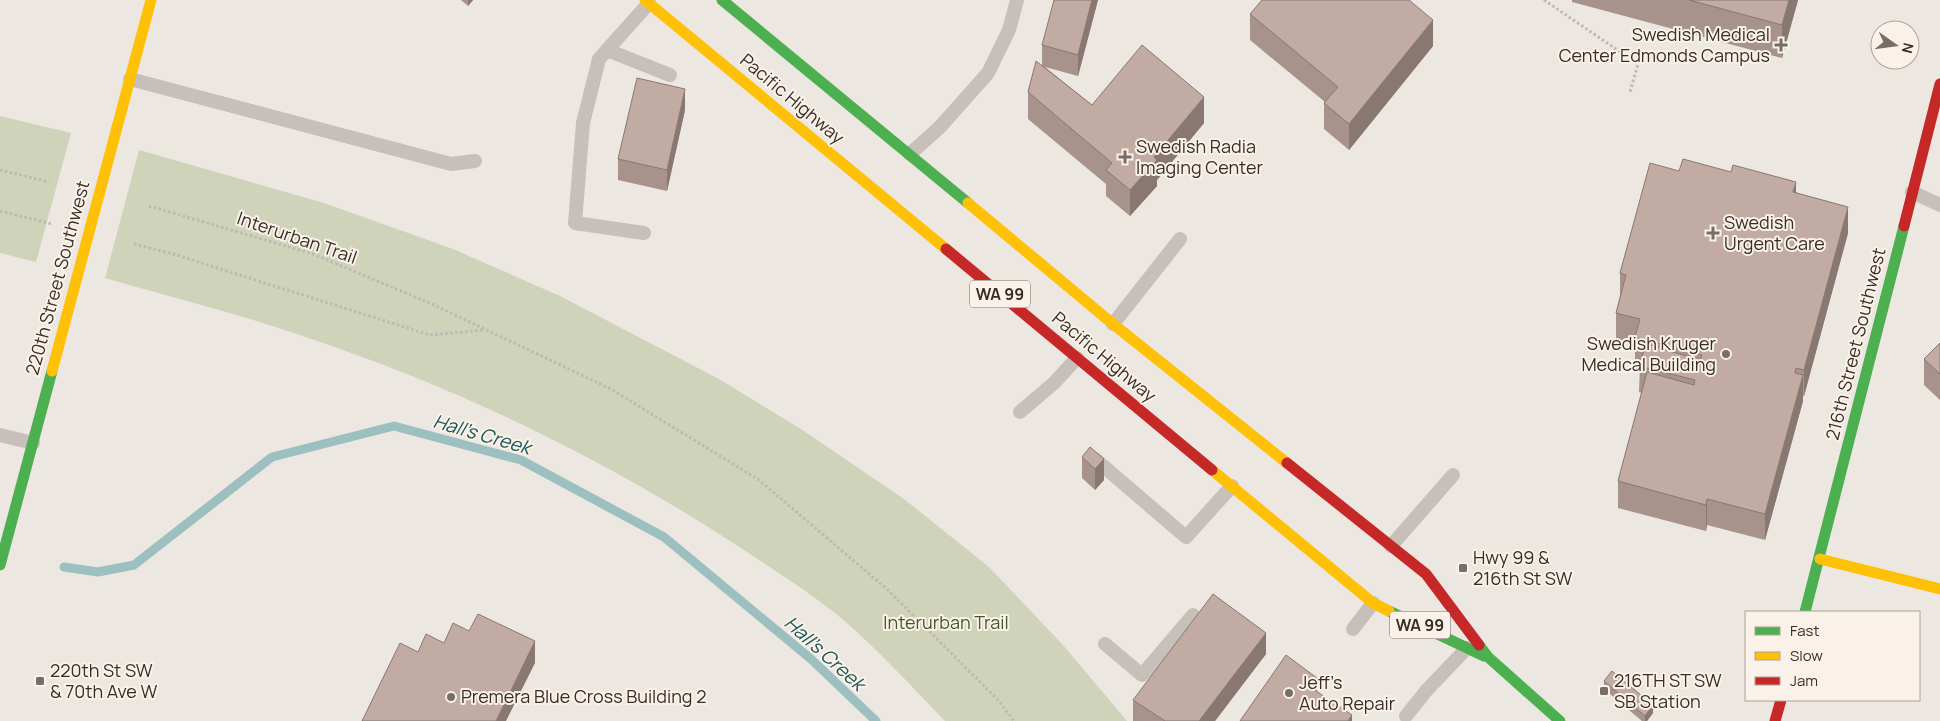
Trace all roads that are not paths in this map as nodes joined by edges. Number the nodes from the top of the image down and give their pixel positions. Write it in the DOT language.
graph roads {
  1 [pos="151,0"];
  2 [pos="722,0"];
  3 [pos="1017,0"];
  4 [pos="647,2"];
  5 [pos="607,50"];
  6 [pos="670,75"];
  7 [pos="130,79"];
  8 [pos="1940,84"];
  9 [pos="910,154"];
  10 [pos="474,161"];
  11 [pos="1912,192"];
  12 [pos="1940,205"];
  13 [pos="644,234"];
  14 [pos="1180,239"];
  15 [pos="1112,324"];
  16 [pos="1077,358"];
  17 [pos="1020,412"];
  18 [pos="0,435"];
  19 [pos="32,443"];
  20 [pos="1095,459"];
  21 [pos="1453,474"];
  22 [pos="1232,486"];
  23 [pos="1391,546"];
  24 [pos="1820,559"];
  25 [pos="0,565"];
  26 [pos="1940,589"];
  27 [pos="1373,603"];
  28 [pos="1805,611"];
  29 [pos="1193,615"];
  30 [pos="1353,629"];
  31 [pos="1105,644"];
  32 [pos="1467,648"];
  33 [pos="1488,657"];
  34 [pos="1781,701"];
  35 [pos="1406,716"];
  36 [pos="1560,721"];
  37 [pos="1775,721"];
  1 -- 7 [label="main road, 220th Street Southwest"];
  2 -- 9 [label="main road, Pacific Highway / WA 99"];
  3 -- 9 [label="lane"];
  4 -- 5 [label="lane"];
  4 -- 16 [label="main road, Pacific Highway / WA 99"];
  5 -- 6 [label="lane"];
  5 -- 13 [label="lane"];
  7 -- 10 [label="lane"];
  7 -- 19 [label="main road, 220th Street Southwest"];
  8 -- 11 [label="main road, 216th Street Southwest"];
  9 -- 15 [label="main road, Pacific Highway / WA 99"];
  11 -- 12 [label="lane"];
  11 -- 24 [label="main road, 216th Street Southwest"];
  14 -- 15 [label="lane"];
  15 -- 23 [label="main road, Pacific Highway / WA 99"];
  16 -- 17 [label="lane"];
  16 -- 22 [label="main road, Pacific Highway / WA 99"];
  18 -- 19 [label="lane"];
  19 -- 25 [label="main road, 220th Street Southwest"];
  20 -- 22 [label="lane"];
  21 -- 23 [label="lane"];
  22 -- 27 [label="main road, Pacific Highway / WA 99"];
  23 -- 33 [label="main road, Pacific Highway / WA 99"];
  24 -- 26 [label="main road"];
  24 -- 28 [label="main road, 216th Street Southwest"];
  27 -- 30 [label="lane"];
  27 -- 32 [label="main road, Pacific Highway / WA 99"];
  29 -- 31 [label="lane"];
  32 -- 33 [label="main road, Pacific Highway / WA 99"];
  32 -- 35 [label="lane"];
  33 -- 36 [label="main road, Pacific Highway / WA 99"];
  34 -- 37 [label="main road"];
}
